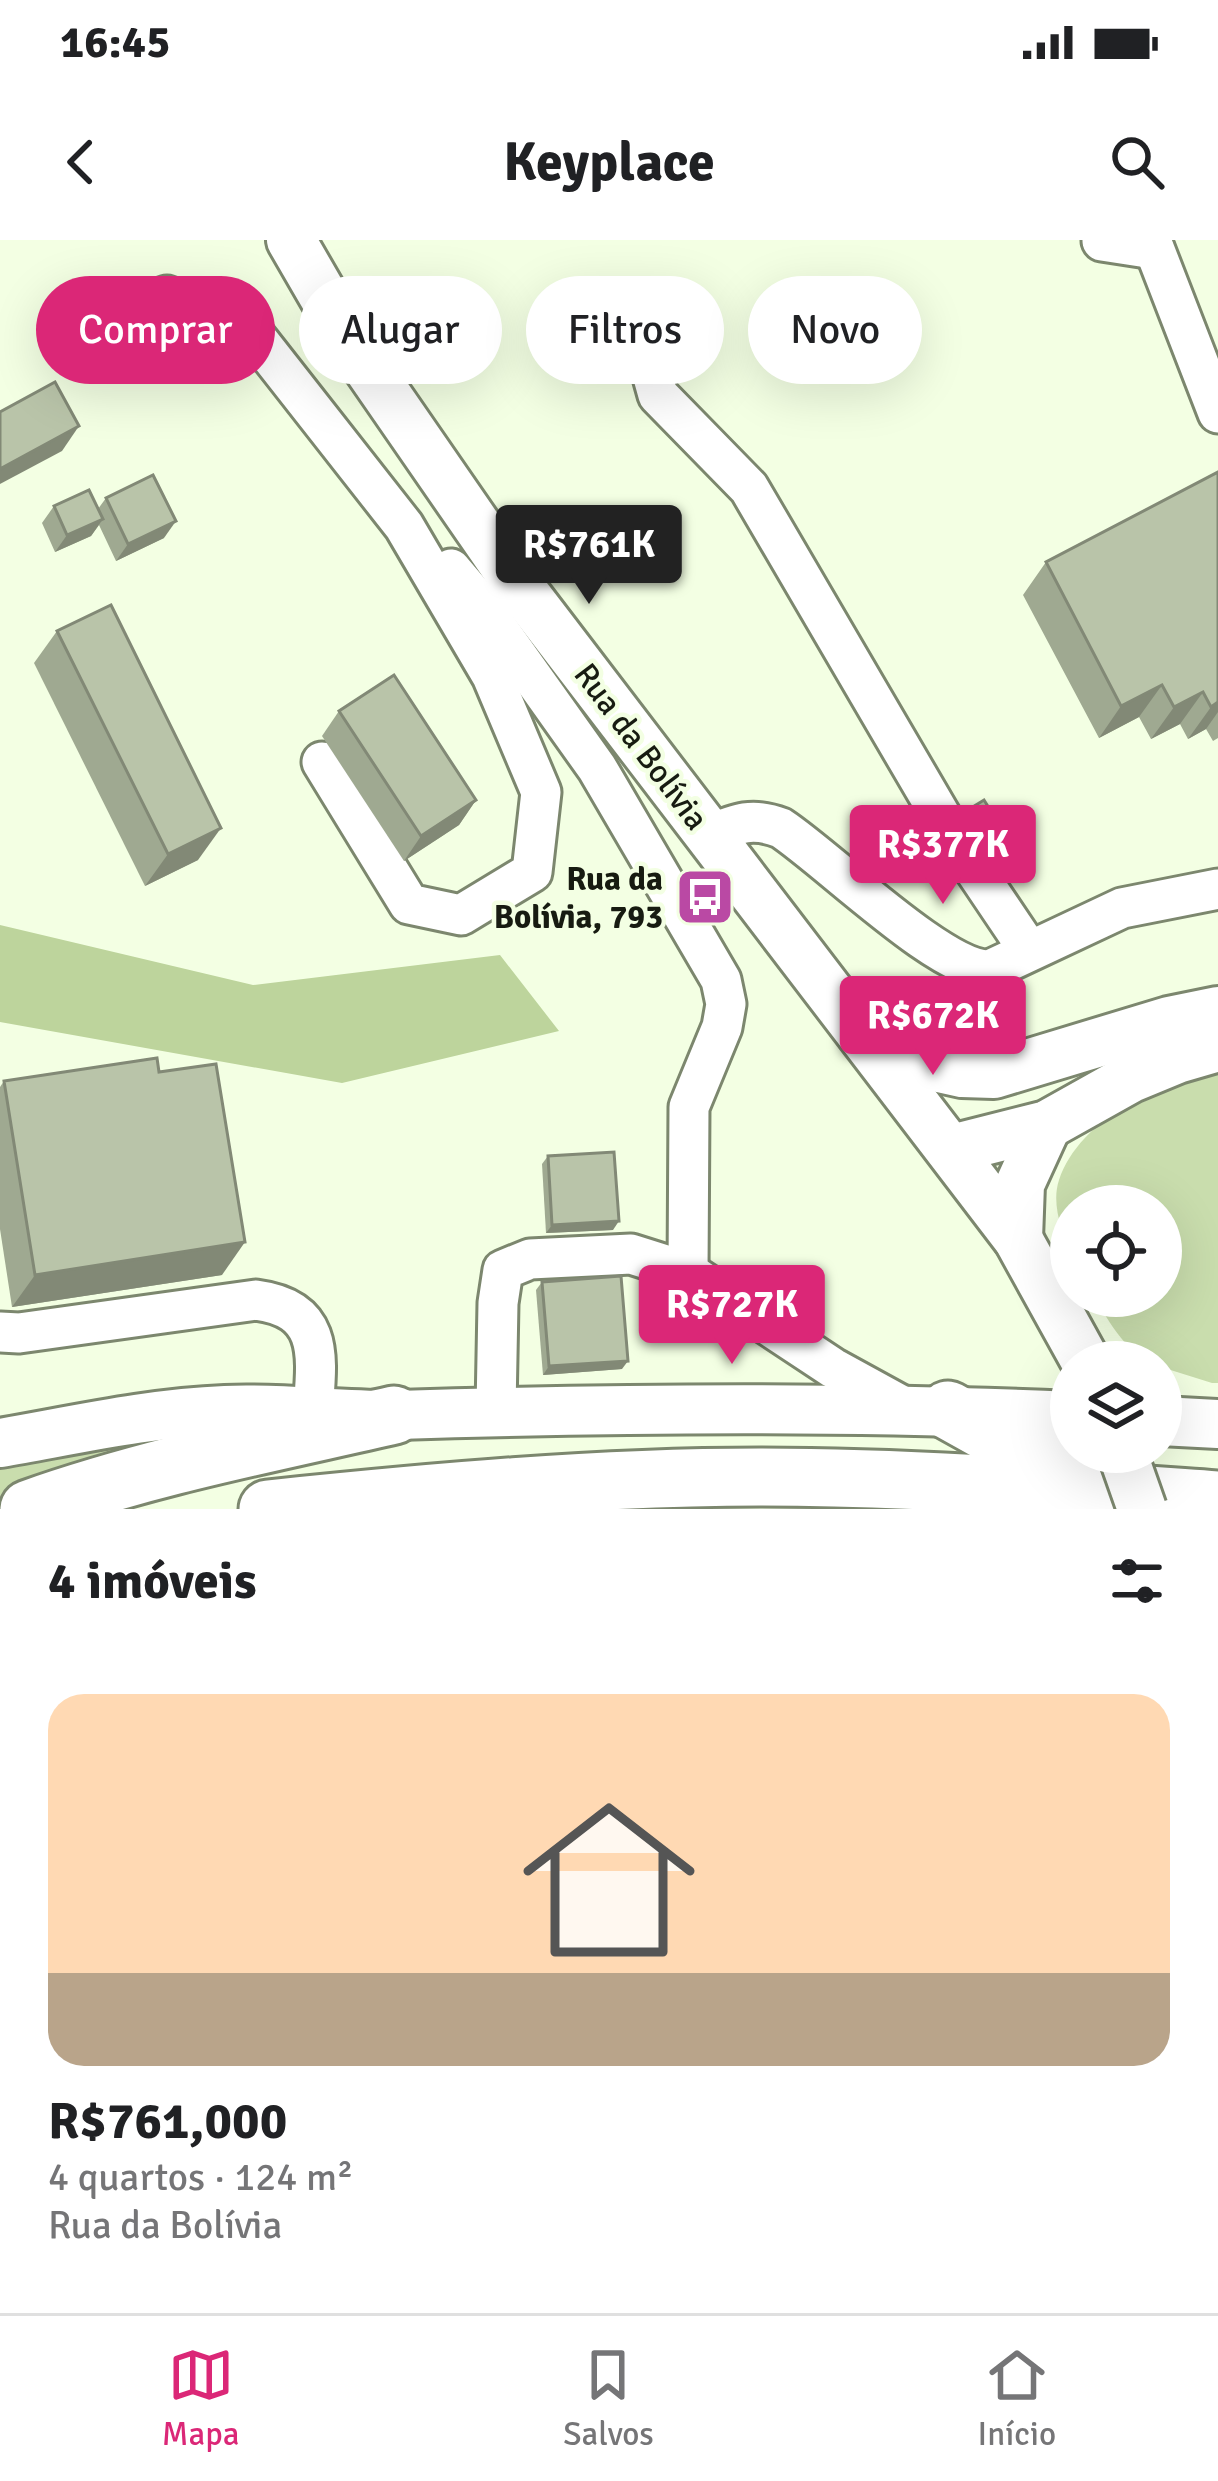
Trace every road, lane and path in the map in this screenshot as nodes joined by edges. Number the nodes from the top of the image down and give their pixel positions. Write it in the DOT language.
graph roads {
  1 [pos="290,240"];
  2 [pos="1102,241"];
  3 [pos="1153,244"];
  4 [pos="275,362"];
  5 [pos="655,384"];
  6 [pos="1218,413"];
  7 [pos="404,526"];
  8 [pos="322,762"];
  9 [pos="710,835"];
  10 [pos="1218,890"];
  11 [pos="1028,949"];
  12 [pos="840,1004"];
  13 [pos="1218,1011"];
  14 [pos="1218,1047"];
  15 [pos="994,1074"];
  16 [pos="1047,1125"];
  17 [pos="949,1144"];
  18 [pos="1018,1239"];
  19 [pos="688,1272"];
  20 [pos="0,1332"];
  21 [pos="1075,1341"];
  22 [pos="496,1409"];
  23 [pos="927,1409"];
  24 [pos="313,1412"];
  25 [pos="394,1415"];
  26 [pos="1050,1415"];
  27 [pos="1182,1422"];
  28 [pos="1218,1424"];
  29 [pos="0,1443"];
  30 [pos="1119,1484"];
  31 [pos="1218,1500"];
  32 [pos="29,1509"];
  33 [pos="268,1509"];
  1 -- 9 [label="main road, Rua da Bolívia"];
  2 -- 3 [label="street"];
  3 -- 6 [label="street"];
  4 -- 7 [label="street"];
  5 -- 11 [label="street"];
  7 -- 8 [label="street"];
  7 -- 19 [label="street"];
  9 -- 11 [label="street"];
  9 -- 12 [label="main road, Rua da Bolívia"];
  10 -- 11 [label="street"];
  12 -- 15 [label="main road"];
  12 -- 17 [label="main road, Rua da Bolívia"];
  13 -- 15 [label="main road"];
  14 -- 16 [label="main road"];
  15 -- 17 [label="main road"];
  16 -- 17 [label="main road"];
  16 -- 18 [label="main road"];
  17 -- 18 [label="main road, Rua da Bolívia"];
  18 -- 21 [label="main road, Rua da Bolívia"];
  19 -- 22 [label="street"];
  19 -- 23 [label="street"];
  20 -- 24 [label="street"];
  22 -- 23 [label="main road"];
  22 -- 25 [label="main road"];
  23 -- 26 [label="main road"];
  23 -- 30 [label="highway"];
  24 -- 25 [label="main road"];
  24 -- 29 [label="main road"];
  25 -- 32 [label="highway"];
  27 -- 28 [label="main road"];
  30 -- 31 [label="highway"];
  30 -- 33 [label="highway"];
}
